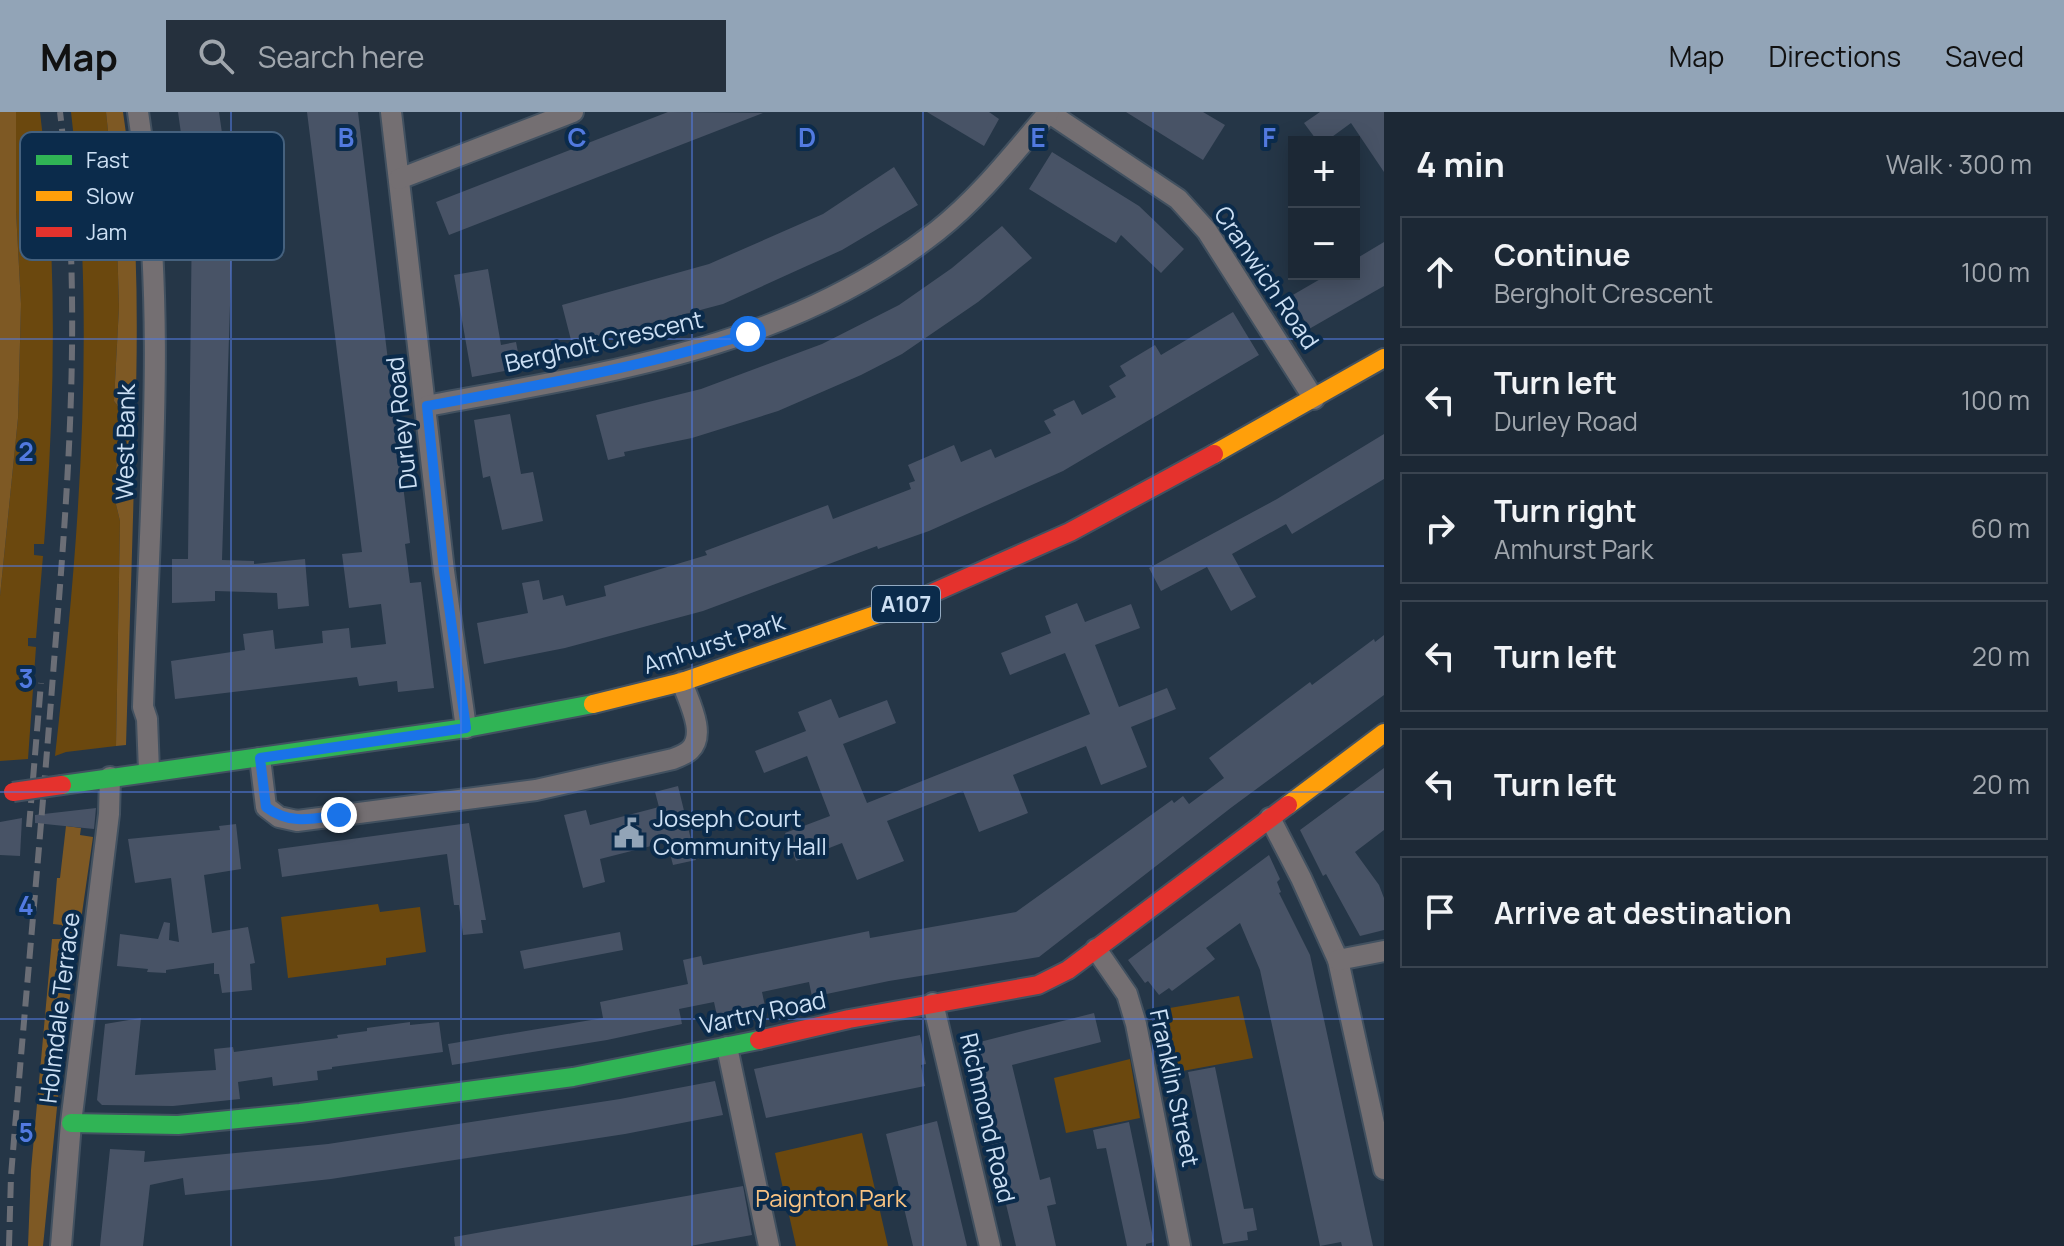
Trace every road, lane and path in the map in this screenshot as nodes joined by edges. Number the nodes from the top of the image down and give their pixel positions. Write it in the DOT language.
graph roads {
  1 [pos="138,112"];
  2 [pos="391,112"];
  3 [pos="573,112"];
  4 [pos="1048,112"];
  5 [pos="141,132"];
  6 [pos="399,179"];
  7 [pos="153,260"];
  8 [pos="1384,358"];
  9 [pos="1314,399"];
  10 [pos="427,406"];
  11 [pos="682,682"];
  12 [pos="466,728"];
  13 [pos="1384,733"];
  14 [pos="260,758"];
  15 [pos="149,771"];
  16 [pos="110,777"];
  17 [pos="7,793"];
  18 [pos="1270,818"];
  19 [pos="1096,949"];
  20 [pos="1384,951"];
  21 [pos="1338,960"];
  22 [pos="933,1003"];
  23 [pos="727,1047"];
  24 [pos="71,1123"];
  25 [pos="1383,1157"];
  26 [pos="61,1246"];
  27 [pos="769,1246"];
  28 [pos="990,1246"];
  29 [pos="1180,1246"];
  1 -- 5 [label="street, West Bank"];
  2 -- 6 [label="street, Durley Road"];
  3 -- 6 [label="street"];
  4 -- 9 [label="street, Cranwich Road"];
  4 -- 10 [label="street, Bergholt Crescent"];
  6 -- 10 [label="street, Durley Road"];
  7 -- 15 [label="street, West Bank"];
  8 -- 9 [label="main road, Amhurst Park / A107"];
  9 -- 11 [label="main road, Amhurst Park / A107"];
  10 -- 12 [label="street, Durley Road"];
  11 -- 12 [label="main road, Amhurst Park / A107"];
  11 -- 14 [label="street"];
  12 -- 14 [label="main road, Amhurst Park / A107"];
  13 -- 18 [label="main road, Vartry Road"];
  14 -- 15 [label="main road, Amhurst Park / A107"];
  15 -- 16 [label="main road, Amhurst Park / A107"];
  16 -- 17 [label="main road, Amhurst Park / A107, bridge"];
  16 -- 24 [label="street, Holmdale Terrace"];
  18 -- 19 [label="main road, Vartry Road"];
  18 -- 21 [label="street"];
  19 -- 22 [label="main road, Vartry Road"];
  19 -- 29 [label="street, Franklin Street"];
  20 -- 21 [label="street"];
  21 -- 25 [label="street"];
  22 -- 23 [label="main road, Vartry Road"];
  22 -- 28 [label="street, Richmond Road"];
  23 -- 24 [label="main road, Vartry Road"];
  23 -- 27 [label="street"];
  24 -- 26 [label="street, Holmdale Terrace"];
}
